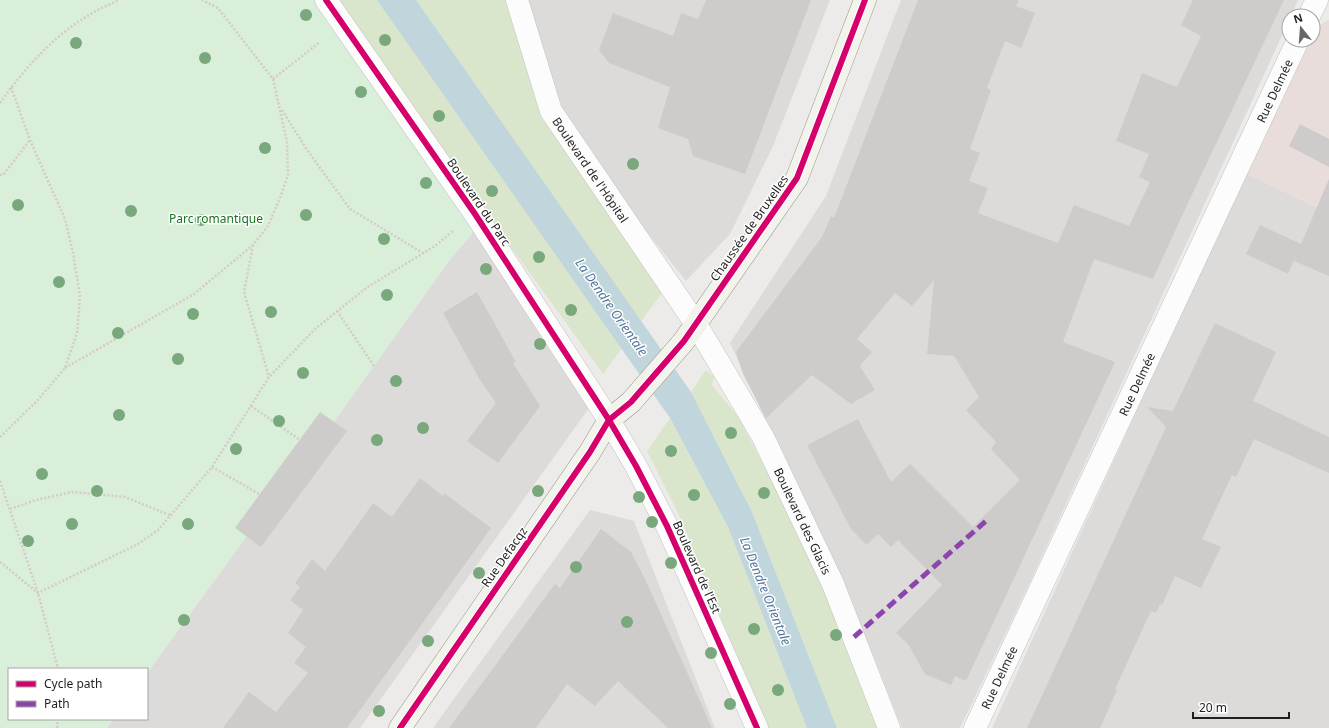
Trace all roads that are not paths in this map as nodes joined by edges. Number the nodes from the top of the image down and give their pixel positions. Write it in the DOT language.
graph roads {
  1 [pos="326,0"];
  2 [pos="517,0"];
  3 [pos="865,0"];
  4 [pos="1294,48"];
  5 [pos="690,332"];
  6 [pos="631,402"];
  7 [pos="609,420"];
  8 [pos="400,728"];
  9 [pos="757,728"];
  10 [pos="889,728"];
  11 [pos="975,728"];
  1 -- 7 [label="street, Boulevard du Parc"];
  2 -- 5 [label="street, Boulevard de l'Hôpital"];
  3 -- 5 [label="street, Chaussée de Bruxelles"];
  4 -- 11 [label="street, Rue Delmée"];
  5 -- 6 [label="street, Chaussée de Bruxelles"];
  5 -- 10 [label="street, Boulevard des Glacis"];
  6 -- 7 [label="street, Rue Defacqz"];
  7 -- 8 [label="street, Rue Defacqz"];
  7 -- 9 [label="street, Boulevard de l'Est"];
}
